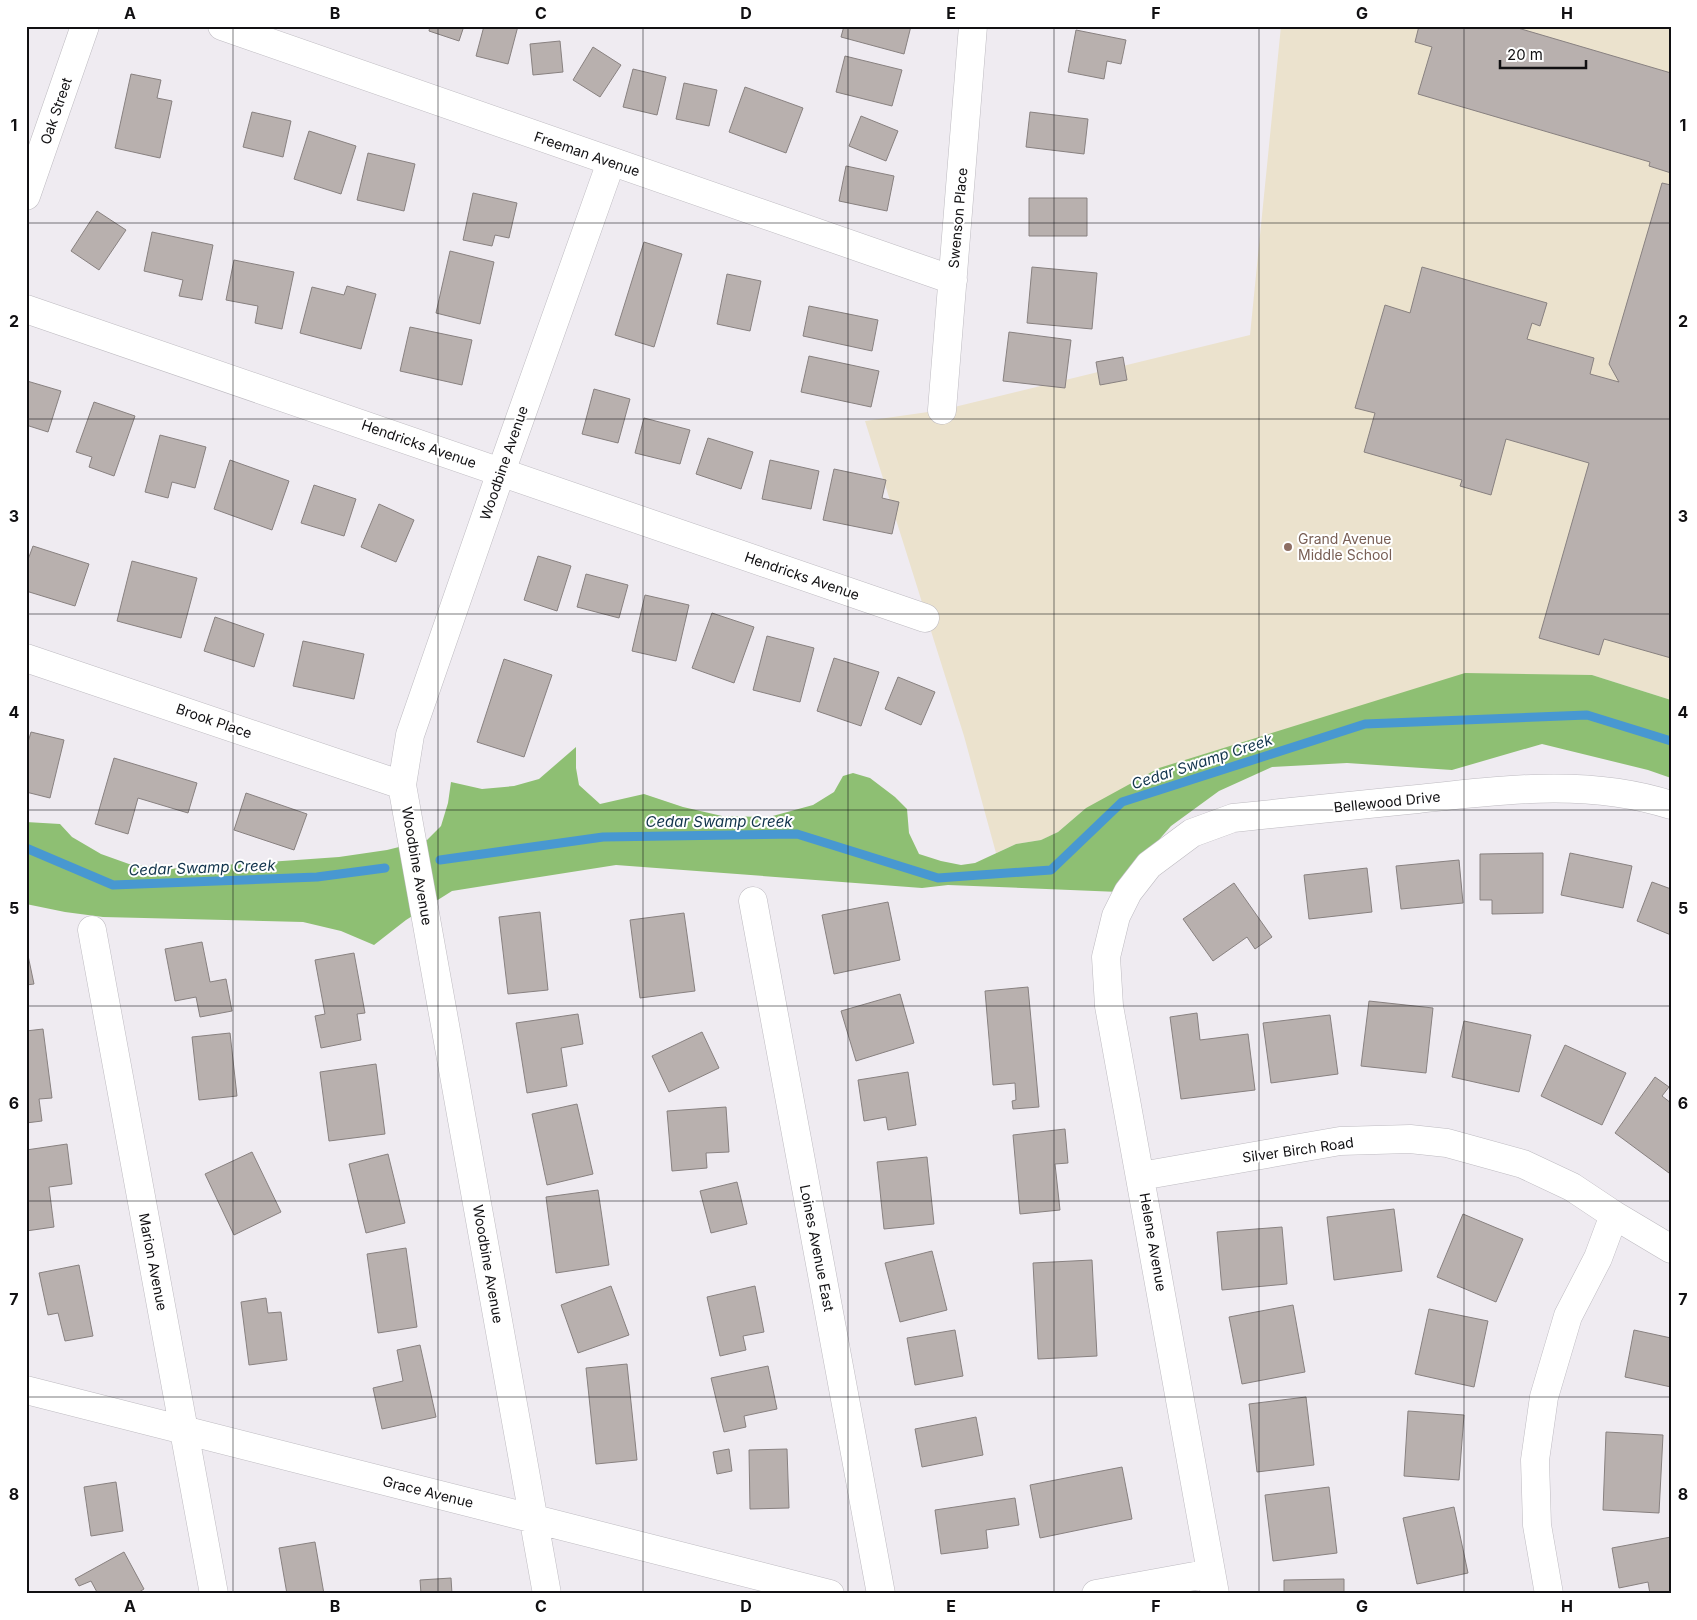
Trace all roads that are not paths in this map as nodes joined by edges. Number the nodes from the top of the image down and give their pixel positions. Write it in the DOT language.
graph roads {
  1 [pos="85,26"];
  2 [pos="222,26"];
  3 [pos="973,26"];
  4 [pos="610,162"];
  5 [pos="26,196"];
  6 [pos="953,280"];
  7 [pos="26,309"];
  8 [pos="942,410"];
  9 [pos="500,472"];
  10 [pos="925,618"];
  11 [pos="26,658"];
  12 [pos="402,785"];
  13 [pos="1671,804"];
  14 [pos="1128,892"];
  15 [pos="753,902"];
  16 [pos="92,930"];
  17 [pos="1141,1176"];
  18 [pos="1614,1215"];
  19 [pos="1671,1249"];
  20 [pos="26,1390"];
  21 [pos="185,1430"];
  22 [pos="534,1519"];
  23 [pos="1213,1583"];
  24 [pos="214,1594"];
  25 [pos="547,1594"];
  26 [pos="830,1594"];
  27 [pos="881,1594"];
  28 [pos="1096,1594"];
  29 [pos="1549,1594"];
  1 -- 5 [label="street, Oak Street"];
  2 -- 4 [label="street, Freeman Avenue"];
  3 -- 6 [label="street, Swenson Place"];
  4 -- 6 [label="street, Freeman Avenue"];
  4 -- 9 [label="street, Woodbine Avenue"];
  6 -- 8 [label="street, Swenson Place"];
  7 -- 9 [label="street, Hendricks Avenue"];
  9 -- 10 [label="street, Hendricks Avenue"];
  9 -- 12 [label="street, Woodbine Avenue"];
  11 -- 12 [label="street, Brook Place"];
  12 -- 22 [label="street, Woodbine Avenue"];
  13 -- 14 [label="street, Bellewood Drive"];
  14 -- 17 [label="street, Helene Avenue"];
  15 -- 27 [label="street, Loines Avenue East"];
  16 -- 21 [label="street, Marion Avenue"];
  17 -- 18 [label="street, Silver Birch Road"];
  17 -- 23 [label="street, Helene Avenue"];
  18 -- 19 [label="street, Silver Birch Road"];
  18 -- 29 [label="street"];
  20 -- 21 [label="street, Grace Avenue"];
  21 -- 22 [label="street, Grace Avenue"];
  21 -- 24 [label="street, Marion Avenue"];
  22 -- 25 [label="street, Woodbine Avenue"];
  22 -- 26 [label="street, Grace Avenue"];
  23 -- 28 [label="street"];
}
